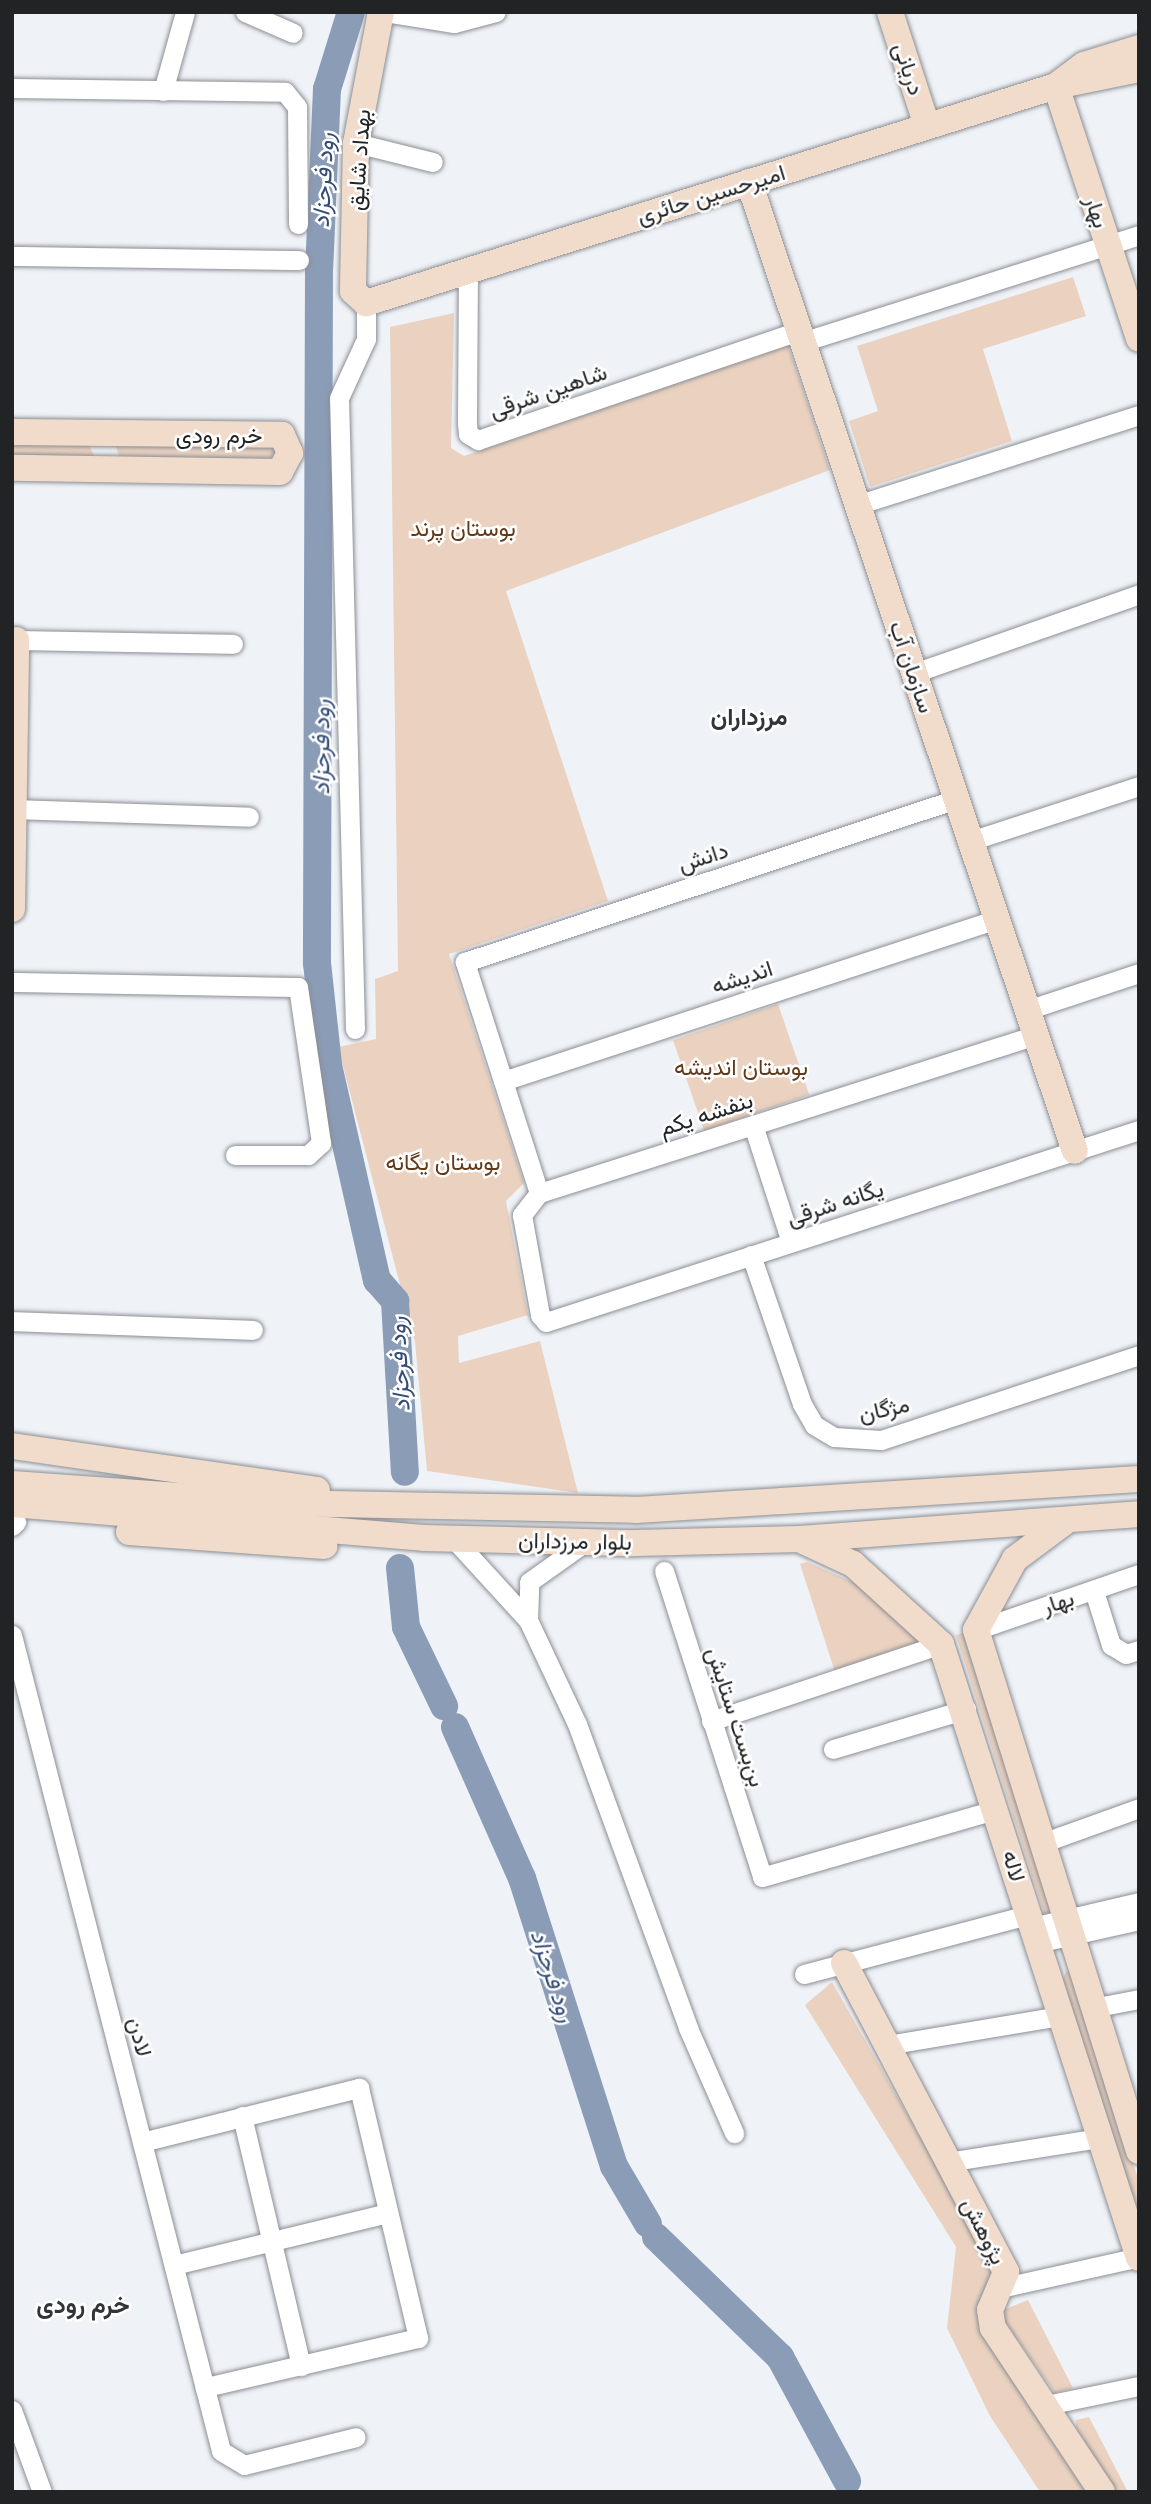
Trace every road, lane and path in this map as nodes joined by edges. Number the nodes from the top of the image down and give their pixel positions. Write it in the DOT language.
graph roads {
  1 [pos="185,12"];
  2 [pos="245,12"];
  3 [pos="383,12"];
  4 [pos="496,12"];
  5 [pos="890,12"];
  6 [pos="293,33"];
  7 [pos="1139,48"];
  8 [pos="1139,69"];
  9 [pos="1056,86"];
  10 [pos="12,88"];
  11 [pos="163,91"];
  12 [pos="927,126"];
  13 [pos="356,143"];
  14 [pos="433,162"];
  15 [pos="749,183"];
  16 [pos="299,224"];
  17 [pos="1139,235"];
  18 [pos="1108,245"];
  19 [pos="12,256"];
  20 [pos="299,260"];
  21 [pos="468,271"];
  22 [pos="366,303"];
  23 [pos="801,337"];
  24 [pos="1139,338"];
  25 [pos="1139,415"];
  26 [pos="12,432"];
  27 [pos="107,434"];
  28 [pos="12,468"];
  29 [pos="107,469"];
  30 [pos="857,505"];
  31 [pos="1139,594"];
  32 [pos="14,640"];
  33 [pos="233,644"];
  34 [pos="914,673"];
  35 [pos="1139,786"];
  36 [pos="956,799"];
  37 [pos="14,809"];
  38 [pos="249,817"];
  39 [pos="970,841"];
  40 [pos="12,909"];
  41 [pos="997,919"];
  42 [pos="1139,973"];
  43 [pos="12,982"];
  44 [pos="1027,1010"];
  45 [pos="355,1030"];
  46 [pos="1036,1035"];
  47 [pos="503,1081"];
  48 [pos="752,1125"];
  49 [pos="1139,1130"];
  50 [pos="1075,1151"];
  51 [pos="235,1155"];
  52 [pos="539,1194"];
  53 [pos="791,1242"];
  54 [pos="751,1255"];
  55 [pos="12,1321"];
  56 [pos="253,1330"];
  57 [pos="1139,1354"];
  58 [pos="12,1446"];
  59 [pos="1139,1479"];
  60 [pos="12,1484"];
  61 [pos="426,1504"];
  62 [pos="1139,1514"];
  63 [pos="13,1518"];
  64 [pos="1073,1518"];
  65 [pos="454,1539"];
  66 [pos="800,1539"];
  67 [pos="585,1542"];
  68 [pos="664,1571"];
  69 [pos="1139,1574"];
  70 [pos="1094,1591"];
  71 [pos="528,1619"];
  72 [pos="976,1630"];
  73 [pos="12,1635"];
  74 [pos="941,1644"];
  75 [pos="1139,1650"];
  76 [pos="965,1709"];
  77 [pos="711,1721"];
  78 [pos="833,1749"];
  79 [pos="1139,1808"];
  80 [pos="997,1809"];
  81 [pos="1042,1843"];
  82 [pos="1139,1902"];
  83 [pos="1139,1920"];
  84 [pos="1066,1927"];
  85 [pos="1032,1928"];
  86 [pos="844,1962"];
  87 [pos="804,1974"];
  88 [pos="1139,1999"];
  89 [pos="1092,2008"];
  90 [pos="1061,2016"];
  91 [pos="887,2045"];
  92 [pos="242,2116"];
  93 [pos="734,2133"];
  94 [pos="1136,2136"];
  95 [pos="1100,2138"];
  96 [pos="142,2141"];
  97 [pos="948,2162"];
  98 [pos="388,2213"];
  99 [pos="271,2241"];
  100 [pos="1139,2257"];
  101 [pos="174,2265"];
  102 [pos="996,2289"];
  103 [pos="302,2366"];
  104 [pos="1139,2386"];
  105 [pos="205,2387"];
  106 [pos="1046,2405"];
  107 [pos="12,2410"];
  108 [pos="356,2437"];
  109 [pos="42,2492"];
  110 [pos="1102,2492"];
  1 -- 11 [label="street"];
  2 -- 6 [label="street"];
  3 -- 4 [label="street"];
  3 -- 13 [label="main road, بهداد شایق"];
  5 -- 12 [label="main road, دریانی"];
  7 -- 9 [label="main road"];
  8 -- 9 [label="main road"];
  9 -- 12 [label="main road, امیرحسین حائری"];
  9 -- 18 [label="main road, بهار"];
  10 -- 11 [label="street"];
  11 -- 16 [label="street"];
  12 -- 15 [label="main road, امیرحسین حائری"];
  13 -- 14 [label="street"];
  13 -- 22 [label="main road, بهداد شایق"];
  15 -- 21 [label="main road, امیرحسین حائری"];
  15 -- 23 [label="main road, سازمان آب"];
  17 -- 18 [label="street, شاهین شرقی"];
  18 -- 23 [label="street, شاهین شرقی"];
  18 -- 24 [label="main road, بهار"];
  19 -- 20 [label="street"];
  21 -- 22 [label="main road, امیرحسین حائری"];
  21 -- 23 [label="street, شاهین شرقی"];
  22 -- 45 [label="street"];
  23 -- 30 [label="main road, سازمان آب"];
  25 -- 30 [label="street"];
  26 -- 27 [label="main road, خرم رودی"];
  27 -- 29 [label="main road"];
  27 -- 29 [label="main road, خرم رودی"];
  28 -- 29 [label="main road, خرم رودی"];
  30 -- 34 [label="main road, سازمان آب"];
  31 -- 34 [label="street"];
  32 -- 33 [label="street"];
  32 -- 37 [label="main road"];
  34 -- 36 [label="main road, سازمان آب"];
  35 -- 39 [label="street"];
  36 -- 39 [label="main road, سازمان آب"];
  36 -- 47 [label="street, دانش"];
  37 -- 38 [label="street"];
  37 -- 40 [label="main road"];
  39 -- 41 [label="main road, سازمان آب"];
  41 -- 44 [label="main road, سازمان آب"];
  41 -- 47 [label="street, اندیشه"];
  42 -- 44 [label="street"];
  43 -- 51 [label="street"];
  44 -- 46 [label="main road, سازمان آب"];
  46 -- 48 [label="street, بنفشه یکم"];
  46 -- 50 [label="main road, سازمان آب"];
  47 -- 52 [label="street"];
  48 -- 52 [label="street, بنفشه یکم"];
  48 -- 53 [label="street"];
  49 -- 50 [label="street, یگانه شرقی"];
  50 -- 53 [label="street, یگانه شرقی"];
  52 -- 54 [label="street, یگانه شرقی"];
  53 -- 54 [label="street, یگانه شرقی"];
  54 -- 57 [label="street, مژگان"];
  55 -- 56 [label="street"];
  58 -- 61 [label="main road"];
  59 -- 61 [label="main road, بلوار مرزداران"];
  60 -- 61 [label="main road, بلوار مرزداران"];
  62 -- 64 [label="main road, بلوار مرزداران"];
  63 -- 65 [label="main road, بلوار مرزداران"];
  64 -- 66 [label="main road, بلوار مرزداران"];
  64 -- 72 [label="main road"];
  65 -- 67 [label="main road, بلوار مرزداران"];
  65 -- 71 [label="street"];
  66 -- 67 [label="main road, بلوار مرزداران"];
  66 -- 74 [label="main road, لاله"];
  67 -- 71 [label="street"];
  68 -- 77 [label="street, بن‌بست ستایش"];
  69 -- 70 [label="street, بهار"];
  70 -- 72 [label="street, بهار"];
  70 -- 75 [label="street"];
  71 -- 93 [label="street"];
  72 -- 81 [label="main road, لاله"];
  73 -- 96 [label="street, لادن"];
  74 -- 76 [label="main road, لاله"];
  74 -- 77 [label="street"];
  76 -- 78 [label="street"];
  76 -- 80 [label="main road, لاله"];
  77 -- 80 [label="street, بن‌بست ستایش"];
  79 -- 81 [label="street"];
  80 -- 85 [label="main road, لاله"];
  81 -- 84 [label="main road, لاله"];
  82 -- 84 [label="street"];
  83 -- 84 [label="street"];
  84 -- 85 [label="street"];
  84 -- 89 [label="main road, لاله"];
  85 -- 86 [label="street"];
  85 -- 90 [label="main road, لاله"];
  86 -- 87 [label="street"];
  86 -- 91 [label="main road, پژوهش"];
  88 -- 89 [label="street"];
  89 -- 94 [label="main road, لاله"];
  90 -- 91 [label="street"];
  90 -- 95 [label="main road, لاله"];
  91 -- 97 [label="main road, پژوهش"];
  92 -- 96 [label="street"];
  92 -- 98 [label="street"];
  92 -- 99 [label="street"];
  95 -- 97 [label="street"];
  95 -- 100 [label="main road, لاله"];
  96 -- 101 [label="street, لادن"];
  97 -- 102 [label="main road, پژوهش"];
  98 -- 99 [label="street"];
  98 -- 103 [label="street"];
  99 -- 101 [label="street"];
  99 -- 103 [label="street"];
  100 -- 102 [label="street"];
  101 -- 105 [label="street, لادن"];
  102 -- 106 [label="main road, پژوهش"];
  103 -- 105 [label="street"];
  104 -- 106 [label="street"];
  105 -- 108 [label="street, لادن"];
  106 -- 110 [label="main road, پژوهش"];
  107 -- 109 [label="street"];
}
